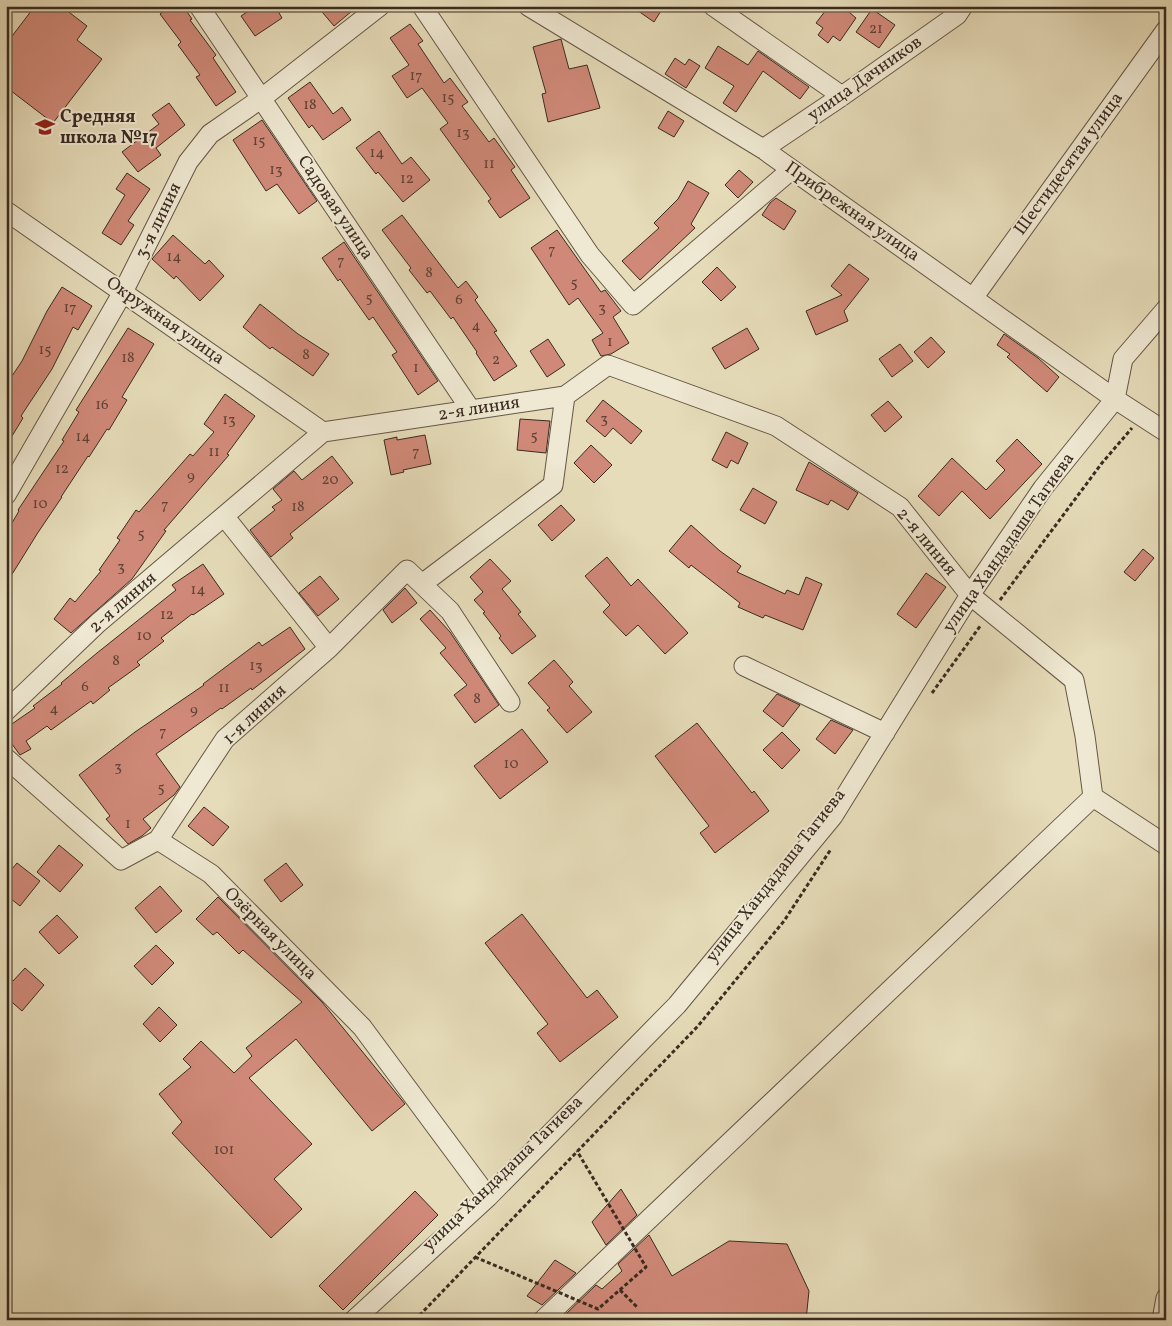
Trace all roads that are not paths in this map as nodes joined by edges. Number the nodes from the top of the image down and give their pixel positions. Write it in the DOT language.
graph roads {
  1 [pos="199,6"];
  2 [pos="380,6"];
  3 [pos="422,6"];
  4 [pos="528,6"];
  5 [pos="713,6"];
  6 [pos="963,6"];
  7 [pos="1166,30"];
  8 [pos="842,96"];
  9 [pos="262,98"];
  10 [pos="763,149"];
  11 [pos="791,170"];
  12 [pos="6,211"];
  13 [pos="123,292"];
  14 [pos="972,298"];
  15 [pos="1166,309"];
  16 [pos="565,396"];
  17 [pos="1115,399"];
  18 [pos="470,410"];
  19 [pos="323,432"];
  20 [pos="1166,432"];
  21 [pos="6,495"];
  22 [pos="224,516"];
  23 [pos="422,584"];
  24 [pos="969,593"];
  25 [pos="329,648"];
  26 [pos="744,666"];
  27 [pos="510,702"];
  28 [pos="6,711"];
  29 [pos="883,732"];
  30 [pos="6,758"];
  31 [pos="1093,797"];
  32 [pos="158,840"];
  33 [pos="1166,846"];
  34 [pos="487,1196"];
  35 [pos="1166,1298"];
  36 [pos="350,1320"];
  37 [pos="354,1320"];
  38 [pos="543,1320"];
  39 [pos="1162,1320"];
  1 -- 9 [label="street, Садовая улица"];
  2 -- 9 [label="street, 3-я линия"];
  3 -- 11 [label="street"];
  4 -- 10 [label="street, Прибрежная улица"];
  5 -- 8 [label="street"];
  6 -- 8 [label="street, улица Дачников"];
  7 -- 14 [label="street, Шестидесятая улица"];
  8 -- 10 [label="street, улица Дачников"];
  9 -- 13 [label="street, 3-я линия"];
  9 -- 18 [label="street, Садовая улица"];
  10 -- 11 [label="street, Прибрежная улица"];
  11 -- 14 [label="street, Прибрежная улица"];
  12 -- 13 [label="street, Окружная улица"];
  13 -- 19 [label="street, Окружная улица"];
  13 -- 21 [label="street, 3-я линия"];
  14 -- 17 [label="street, Прибрежная улица"];
  15 -- 17 [label="street"];
  16 -- 18 [label="street, 2-я линия"];
  16 -- 23 [label="street"];
  16 -- 24 [label="street, 2-я линия"];
  17 -- 20 [label="street, Прибрежная улица"];
  17 -- 24 [label="street, улица Хандадаша Тагиева"];
  18 -- 19 [label="street, 2-я линия"];
  19 -- 22 [label="street, 2-я линия"];
  22 -- 25 [label="street"];
  22 -- 28 [label="street, 2-я линия"];
  23 -- 25 [label="street, 1-я линия"];
  23 -- 27 [label="street"];
  24 -- 29 [label="street, улица Хандадаша Тагиева"];
  24 -- 31 [label="street"];
  25 -- 32 [label="street, 1-я линия"];
  26 -- 29 [label="street"];
  29 -- 34 [label="street, улица Хандадаша Тагиева"];
  30 -- 32 [label="street"];
  31 -- 33 [label="street"];
  31 -- 38 [label="street"];
  32 -- 34 [label="street, Озёрная улица"];
  34 -- 36 [label="street, улица Хандадаша Тагиева"];
  34 -- 37 [label="street, улица Хандадаша Тагиева"];
  35 -- 39 [label="street"];
}
